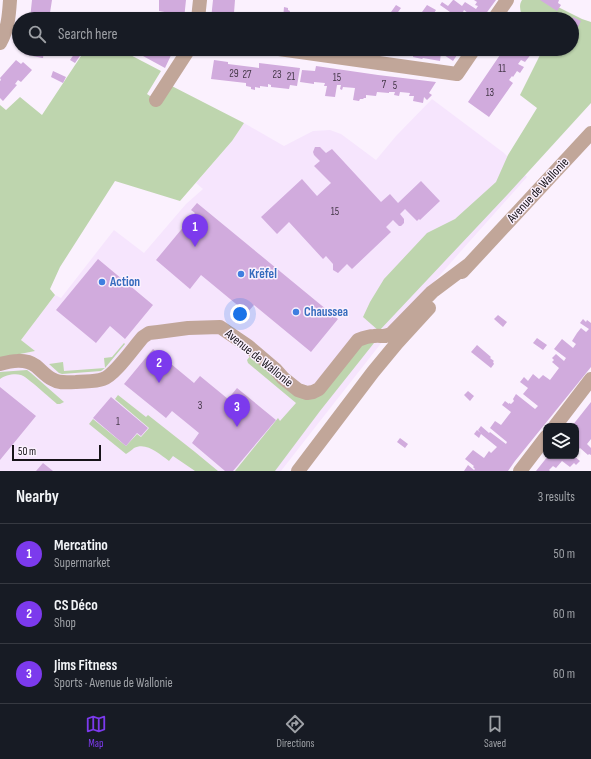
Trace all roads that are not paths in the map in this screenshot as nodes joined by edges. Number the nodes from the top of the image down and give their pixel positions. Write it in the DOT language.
graph roads {
  1 [pos="10,0"];
  2 [pos="200,0"];
  3 [pos="507,0"];
  4 [pos="199,12"];
  5 [pos="499,12"];
  6 [pos="0,43"];
  7 [pos="184,56"];
  8 [pos="329,56"];
  9 [pos="469,56"];
  10 [pos="156,100"];
  11 [pos="591,133"];
  12 [pos="468,265"];
  13 [pos="0,364"];
  14 [pos="591,379"];
  15 [pos="557,423"];
  16 [pos="543,441"];
  17 [pos="298,471"];
  18 [pos="520,471"];
  1 -- 6 [label="street"];
  2 -- 4 [label="street"];
  3 -- 5 [label="street"];
  7 -- 10 [label="street"];
  8 -- 9 [label="street"];
  11 -- 12 [label="street, Avenue de Wallonie"];
  12 -- 13 [label="street, Avenue de Wallonie"];
  12 -- 17 [label="street, Avenue de Wallonie"];
  14 -- 15 [label="street"];
  16 -- 18 [label="street"];
}
